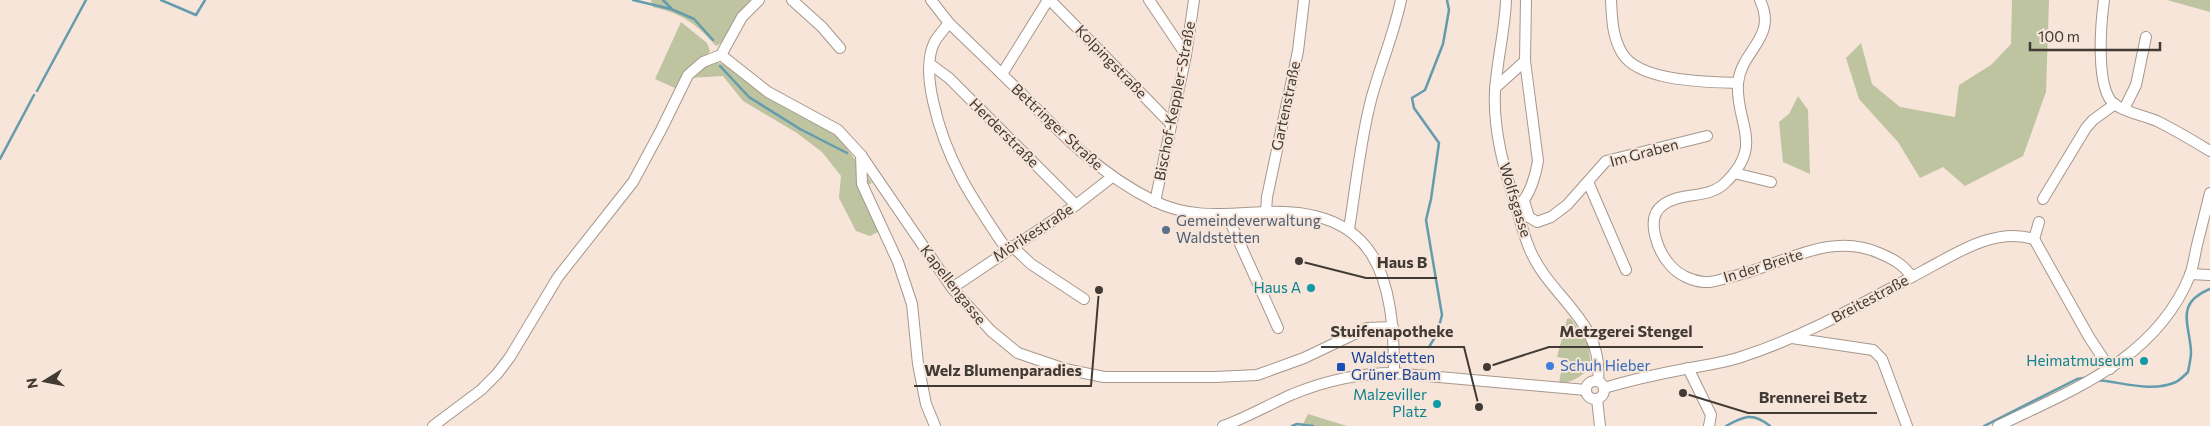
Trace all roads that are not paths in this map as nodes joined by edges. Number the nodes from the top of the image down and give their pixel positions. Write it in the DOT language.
graph roads {
  1 [pos="759,0"];
  2 [pos="792,0"];
  3 [pos="931,0"];
  4 [pos="1050,0"];
  5 [pos="1149,0"];
  6 [pos="1194,0"];
  7 [pos="1304,0"];
  8 [pos="1401,0"];
  9 [pos="1506,0"];
  10 [pos="1526,0"];
  11 [pos="1612,0"];
  12 [pos="1760,0"];
  13 [pos="2104,0"];
  14 [pos="949,23"];
  15 [pos="2146,37"];
  16 [pos="840,48"];
  17 [pos="722,55"];
  18 [pos="1186,55"];
  19 [pos="1525,61"];
  20 [pos="930,64"];
  21 [pos="1002,74"];
  22 [pos="1738,83"];
  23 [pos="1496,88"];
  24 [pos="2119,106"];
  25 [pos="1171,124"];
  26 [pos="1707,136"];
  27 [pos="2210,151"];
  28 [pos="861,155"];
  29 [pos="1734,173"];
  30 [pos="1112,177"];
  31 [pos="1588,182"];
  32 [pos="1771,182"];
  33 [pos="2210,193"];
  34 [pos="2043,199"];
  35 [pos="1155,202"];
  36 [pos="1520,204"];
  37 [pos="1076,205"];
  38 [pos="1266,212"];
  39 [pos="1227,215"];
  40 [pos="2039,222"];
  41 [pos="1349,229"];
  42 [pos="2034,238"];
  43 [pos="1010,248"];
  44 [pos="1626,270"];
  45 [pos="2190,274"];
  46 [pos="1912,276"];
  47 [pos="2210,276"];
  48 [pos="952,288"];
  49 [pos="1084,299"];
  50 [pos="1393,327"];
  51 [pos="1278,328"];
  52 [pos="1792,338"];
  53 [pos="1688,368"];
  54 [pos="2106,372"];
  55 [pos="1394,373"];
  56 [pos="1601,384"];
  57 [pos="1586,390"];
  58 [pos="1597,399"];
  59 [pos="433,426"];
  60 [pos="935,426"];
  61 [pos="1223,426"];
  62 [pos="1600,426"];
  63 [pos="1709,426"];
  64 [pos="1907,426"];
  65 [pos="1999,426"];
  1 -- 17 [label="street"];
  2 -- 16 [label="street"];
  3 -- 14 [label="street, Bettringer Straße"];
  4 -- 21 [label="street"];
  4 -- 25 [label="street, Kolpingstraße"];
  5 -- 18 [label="street"];
  6 -- 18 [label="street, Bischof-Keppler-Straße"];
  7 -- 38 [label="street, Gartenstraße"];
  8 -- 41 [label="street"];
  9 -- 23 [label="street, Wolfsgasse"];
  10 -- 19 [label="street"];
  11 -- 22 [label="street"];
  12 -- 22 [label="street"];
  13 -- 24 [label="street"];
  14 -- 20 [label="street"];
  14 -- 21 [label="street, Bettringer Straße"];
  15 -- 24 [label="street"];
  17 -- 28 [label="street, Kapellengasse"];
  17 -- 59 [label="street"];
  18 -- 25 [label="street, Bischof-Keppler-Straße"];
  19 -- 23 [label="street"];
  19 -- 36 [label="street"];
  20 -- 37 [label="street, Herderstraße"];
  20 -- 43 [label="street"];
  21 -- 30 [label="street, Bettringer Straße"];
  22 -- 29 [label="street, In der Breite"];
  23 -- 36 [label="street, Wolfsgasse"];
  24 -- 27 [label="street"];
  24 -- 34 [label="street"];
  25 -- 35 [label="street, Bischof-Keppler-Straße"];
  26 -- 31 [label="street, Im Graben"];
  28 -- 48 [label="street, Kapellengasse"];
  28 -- 60 [label="street"];
  29 -- 32 [label="street"];
  29 -- 46 [label="street, In der Breite"];
  30 -- 35 [label="street, Bettringer Straße"];
  30 -- 37 [label="street, Mörikestraße"];
  31 -- 36 [label="street, Im Graben"];
  31 -- 44 [label="street"];
  33 -- 45 [label="street"];
  35 -- 39 [label="street, Bettringer Straße"];
  36 -- 56 [label="street, Wolfsgasse"];
  37 -- 43 [label="street, Mörikestraße"];
  38 -- 39 [label="street, Bettringer Straße"];
  38 -- 41 [label="street, Bettringer Straße"];
  39 -- 51 [label="street"];
  40 -- 42 [label="street"];
  41 -- 50 [label="street, Bettringer Straße"];
  42 -- 46 [label="street, Breitestraße"];
  42 -- 54 [label="street"];
  43 -- 48 [label="street, Mörikestraße"];
  43 -- 49 [label="street"];
  45 -- 47 [label="street"];
  45 -- 54 [label="street"];
  46 -- 52 [label="street, Breitestraße"];
  48 -- 50 [label="street, Kapellengasse"];
  50 -- 55 [label="street, Bettringer Straße"];
  52 -- 53 [label="street, Breitestraße"];
  52 -- 64 [label="street"];
  53 -- 56 [label="street, Breitestraße"];
  53 -- 63 [label="street"];
  54 -- 65 [label="street"];
  55 -- 57 [label="street"];
  55 -- 61 [label="street"];
  56 -- 57 [label="street"];
  56 -- 58 [label="street"];
  57 -- 58 [label="street"];
  58 -- 62 [label="street"];
}
